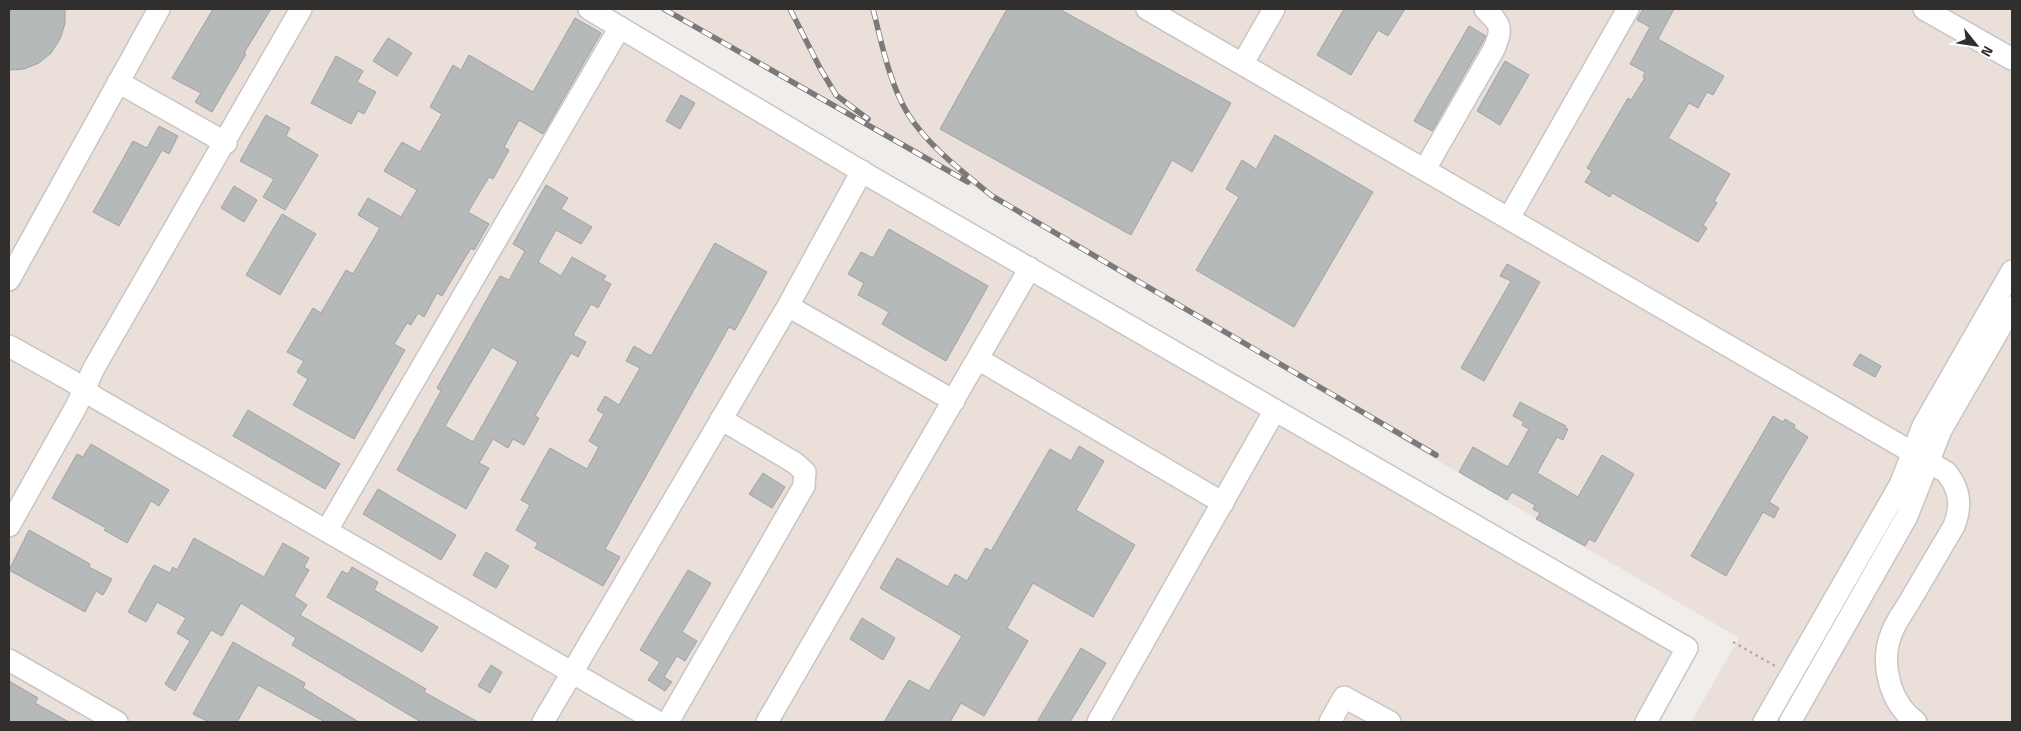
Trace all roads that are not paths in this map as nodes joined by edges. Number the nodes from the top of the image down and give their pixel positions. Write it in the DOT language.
graph roads {
  1 [pos="159,9"];
  2 [pos="302,9"];
  3 [pos="589,9"];
  4 [pos="1147,9"];
  5 [pos="1274,9"];
  6 [pos="1485,9"];
  7 [pos="1628,9"];
  8 [pos="1924,9"];
  9 [pos="620,27"];
  10 [pos="2012,59"];
  11 [pos="1243,63"];
  12 [pos="118,82"];
  13 [pos="226,143"];
  14 [pos="1425,170"];
  15 [pos="862,171"];
  16 [pos="1509,218"];
  17 [pos="1030,268"];
  18 [pos="2012,271"];
  19 [pos="9,280"];
  20 [pos="788,306"];
  21 [pos="2012,306"];
  22 [pos="9,346"];
  23 [pos="978,359"];
  24 [pos="84,390"];
  25 [pos="954,401"];
  26 [pos="1275,410"];
  27 [pos="721,419"];
  28 [pos="1921,457"];
  29 [pos="1223,503"];
  30 [pos="9,526"];
  31 [pos="327,530"];
  32 [pos="9,660"];
  33 [pos="573,673"];
  34 [pos="117,722"];
  35 [pos="544,722"];
  36 [pos="658,722"];
  37 [pos="668,722"];
  38 [pos="767,722"];
  39 [pos="1098,722"];
  40 [pos="1330,722"];
  41 [pos="1390,722"];
  42 [pos="1646,722"];
  43 [pos="1764,722"];
  44 [pos="1790,722"];
  45 [pos="1916,722"];
  1 -- 12 [label="lane"];
  2 -- 13 [label="lane"];
  3 -- 9 [label="lane"];
  4 -- 11 [label="lane"];
  5 -- 11 [label="lane"];
  6 -- 14 [label="lane"];
  7 -- 16 [label="lane"];
  8 -- 10 [label="lane"];
  9 -- 15 [label="lane"];
  9 -- 31 [label="lane"];
  11 -- 14 [label="lane"];
  12 -- 13 [label="lane"];
  12 -- 19 [label="lane"];
  13 -- 24 [label="lane"];
  14 -- 16 [label="lane"];
  15 -- 17 [label="lane"];
  15 -- 20 [label="lane"];
  16 -- 28 [label="lane"];
  17 -- 23 [label="lane"];
  17 -- 26 [label="lane"];
  18 -- 28 [label="lane"];
  20 -- 25 [label="lane"];
  20 -- 27 [label="lane"];
  21 -- 28 [label="lane"];
  22 -- 24 [label="lane"];
  23 -- 25 [label="lane"];
  23 -- 29 [label="lane"];
  24 -- 30 [label="lane"];
  24 -- 31 [label="lane"];
  25 -- 38 [label="lane"];
  26 -- 29 [label="lane"];
  26 -- 42 [label="lane"];
  27 -- 33 [label="lane"];
  27 -- 37 [label="lane"];
  28 -- 43 [label="lane"];
  28 -- 44 [label="lane"];
  28 -- 45 [label="lane"];
  29 -- 39 [label="lane"];
  31 -- 33 [label="lane"];
  32 -- 34 [label="lane"];
  33 -- 35 [label="lane"];
  33 -- 36 [label="lane"];
  40 -- 41 [label="lane"];
}
